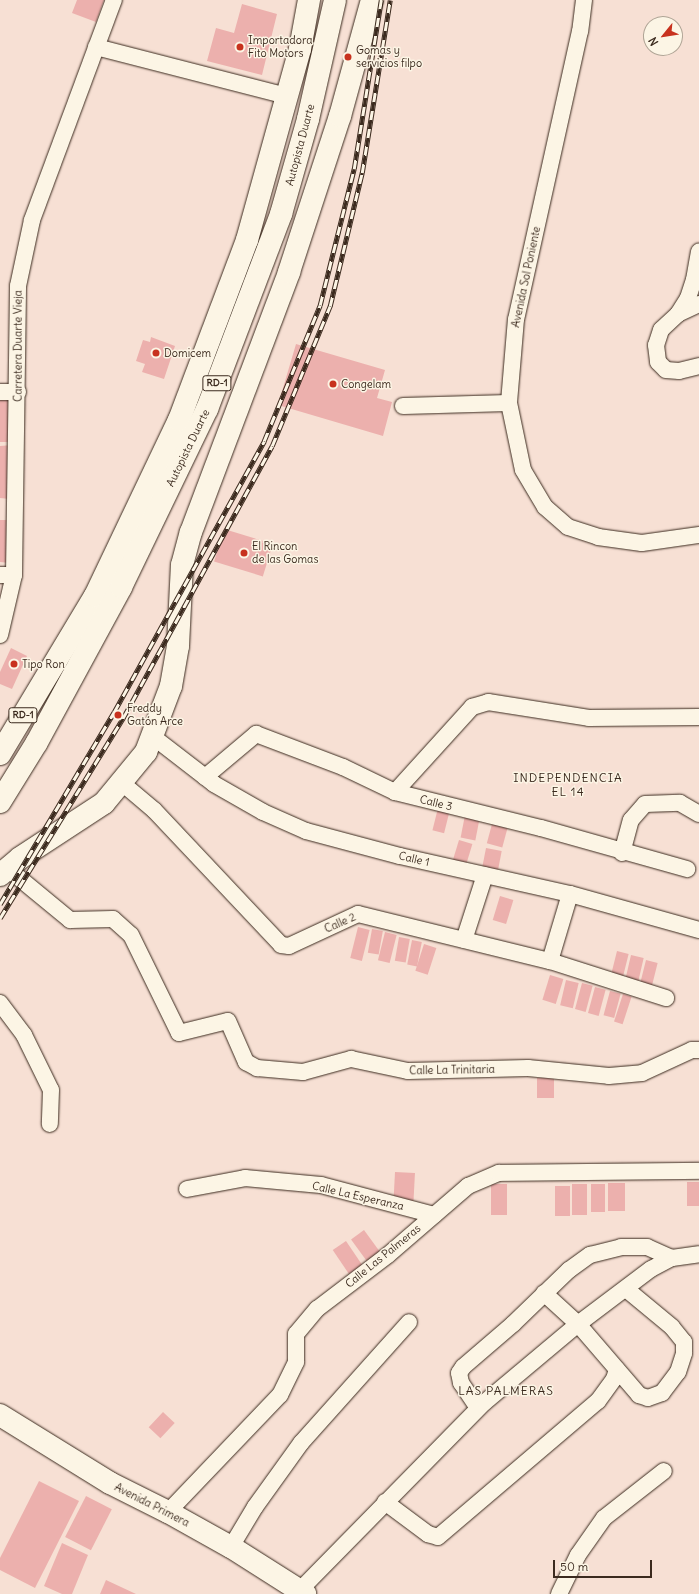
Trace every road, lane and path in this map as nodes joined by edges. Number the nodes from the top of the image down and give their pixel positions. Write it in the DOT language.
graph roads {
  1 [pos="114,0"];
  2 [pos="310,0"];
  3 [pos="335,0"];
  4 [pos="372,0"];
  5 [pos="584,0"];
  6 [pos="96,47"];
  7 [pos="287,96"];
  8 [pos="699,251"];
  9 [pos="699,304"];
  10 [pos="678,314"];
  11 [pos="699,366"];
  12 [pos="0,392"];
  13 [pos="18,392"];
  14 [pos="509,403"];
  15 [pos="403,406"];
  16 [pos="7,516"];
  17 [pos="699,535"];
  18 [pos="7,575"];
  19 [pos="0,635"];
  20 [pos="699,718"];
  21 [pos="152,736"];
  22 [pos="0,754"];
  23 [pos="205,777"];
  24 [pos="122,783"];
  25 [pos="395,792"];
  26 [pos="0,802"];
  27 [pos="699,814"];
  28 [pos="622,853"];
  29 [pos="687,869"];
  30 [pos="4,871"];
  31 [pos="485,875"];
  32 [pos="570,894"];
  33 [pos="699,930"];
  34 [pos="464,940"];
  35 [pos="550,961"];
  36 [pos="666,998"];
  37 [pos="0,1003"];
  38 [pos="699,1050"];
  39 [pos="50,1124"];
  40 [pos="699,1171"];
  41 [pos="187,1189"];
  42 [pos="434,1214"];
  43 [pos="699,1254"];
  44 [pos="672,1258"];
  45 [pos="626,1288"];
  46 [pos="544,1293"];
  47 [pos="409,1322"];
  48 [pos="578,1324"];
  49 [pos="617,1369"];
  50 [pos="478,1408"];
  51 [pos="0,1415"];
  52 [pos="664,1471"];
  53 [pos="385,1502"];
  54 [pos="168,1512"];
  55 [pos="230,1547"];
  56 [pos="303,1592"];
  57 [pos="560,1594"];
  1 -- 6 [label="street, Carretera Duarte Vieja"];
  2 -- 7 [label="main road, Autopista Duarte / RD-1"];
  3 -- 26 [label="main road, Autopista Duarte / RD-1"];
  4 -- 21 [label="main road"];
  5 -- 14 [label="street, Avenida Sol Poniente"];
  6 -- 7 [label="street"];
  6 -- 13 [label="street, Carretera Duarte Vieja"];
  7 -- 22 [label="main road, Autopista Duarte / RD-1"];
  8 -- 10 [label="street"];
  9 -- 10 [label="street"];
  10 -- 11 [label="street"];
  12 -- 13 [label="street"];
  13 -- 16 [label="street, Carretera Duarte Vieja"];
  14 -- 15 [label="street"];
  14 -- 17 [label="street, Avenida Sol Poniente"];
  16 -- 18 [label="street, Carretera Duarte Vieja"];
  18 -- 19 [label="street, Carretera Duarte Vieja"];
  20 -- 25 [label="street"];
  21 -- 23 [label="street, Calle 1"];
  21 -- 24 [label="main road"];
  23 -- 25 [label="street, Calle 3"];
  23 -- 31 [label="street, Calle 1"];
  24 -- 30 [label="main road"];
  24 -- 34 [label="street, Calle 2"];
  25 -- 28 [label="street, Calle 3"];
  27 -- 28 [label="street"];
  28 -- 29 [label="street, Calle 3"];
  30 -- 38 [label="street, Calle La Trinitaria"];
  31 -- 32 [label="street, Calle 1"];
  31 -- 34 [label="street"];
  32 -- 33 [label="street, Calle 1"];
  32 -- 35 [label="street"];
  34 -- 35 [label="street, Calle 2"];
  35 -- 36 [label="street, Calle 2"];
  37 -- 39 [label="street"];
  40 -- 42 [label="street, Calle Las Palmeras"];
  41 -- 42 [label="street, Calle La Esperanza"];
  42 -- 54 [label="street, Calle Las Palmeras"];
  43 -- 44 [label="street"];
  44 -- 45 [label="street"];
  44 -- 46 [label="street"];
  45 -- 48 [label="street"];
  45 -- 49 [label="street"];
  46 -- 48 [label="street"];
  46 -- 50 [label="street"];
  47 -- 55 [label="street"];
  48 -- 49 [label="street"];
  48 -- 50 [label="street"];
  49 -- 53 [label="street"];
  50 -- 53 [label="street"];
  51 -- 54 [label="main road, Avenida Primera"];
  52 -- 57 [label="street"];
  53 -- 56 [label="street"];
  54 -- 55 [label="main road, Avenida Primera"];
  55 -- 56 [label="main road, Avenida Primera"];
}
